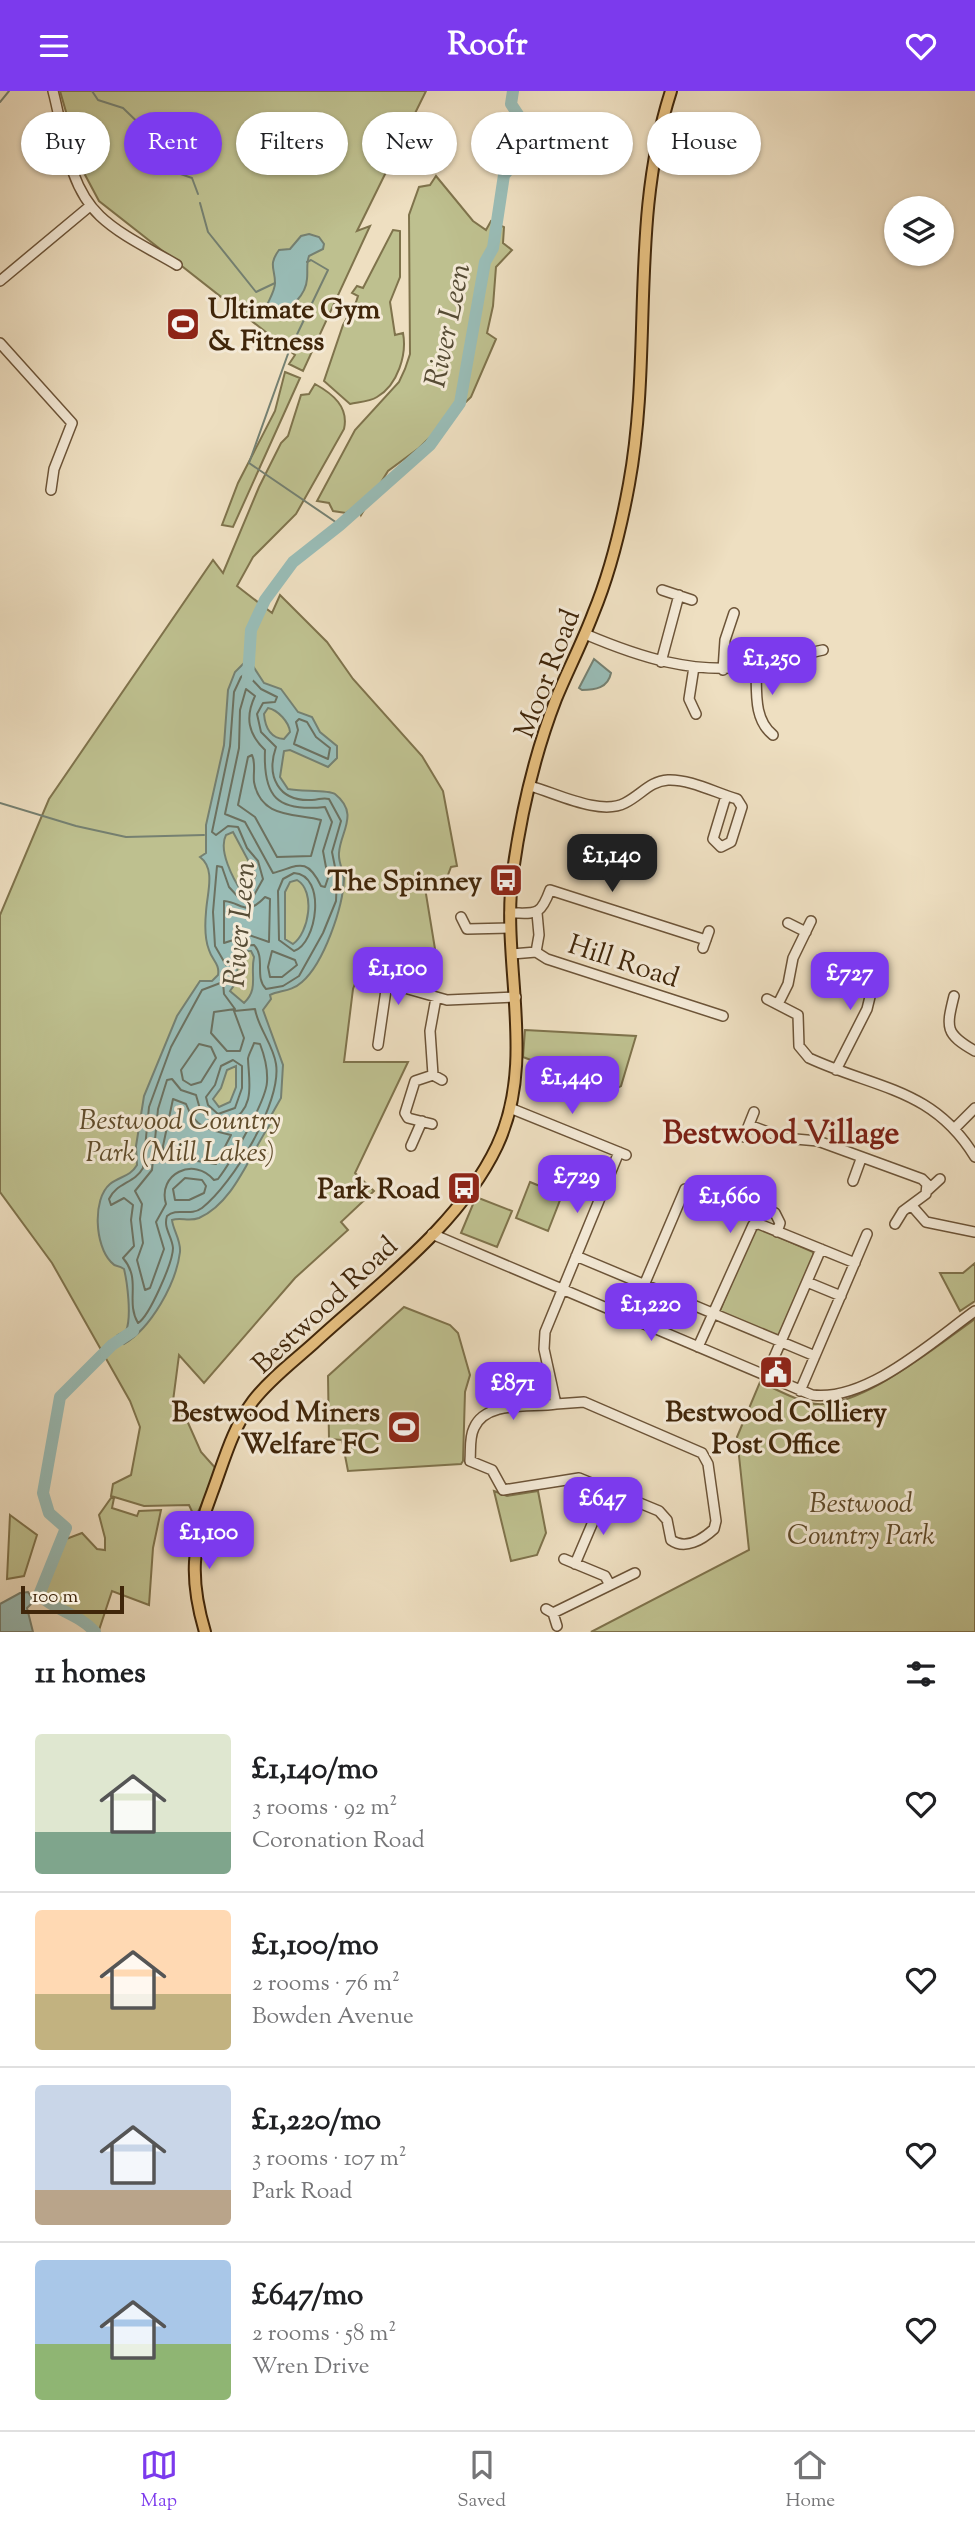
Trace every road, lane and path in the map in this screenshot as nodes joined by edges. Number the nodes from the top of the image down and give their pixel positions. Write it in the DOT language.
graph roads {
  1 [pos="53,91"];
  2 [pos="671,91"];
  3 [pos="90,206"];
  4 [pos="177,265"];
  5 [pos="0,281"];
  6 [pos="0,343"];
  7 [pos="51,490"];
  8 [pos="662,590"];
  9 [pos="679,595"];
  10 [pos="692,600"];
  11 [pos="734,613"];
  12 [pos="585,634"];
  13 [pos="823,650"];
  14 [pos="661,662"];
  15 [pos="756,666"];
  16 [pos="694,667"];
  17 [pos="723,670"];
  18 [pos="696,714"];
  19 [pos="773,735"];
  20 [pos="530,786"];
  21 [pos="726,796"];
  22 [pos="510,913"];
  23 [pos="537,913"];
  24 [pos="461,917"];
  25 [pos="811,921"];
  26 [pos="788,923"];
  27 [pos="510,928"];
  28 [pos="806,932"];
  29 [pos="706,940"];
  30 [pos="536,952"];
  31 [pos="512,954"];
  32 [pos="879,960"];
  33 [pos="374,981"];
  34 [pos="387,983"];
  35 [pos="516,997"];
  36 [pos="436,998"];
  37 [pos="767,999"];
  38 [pos="950,1001"];
  39 [pos="778,1004"];
  40 [pos="723,1016"];
  41 [pos="366,1033"];
  42 [pos="379,1033"];
  43 [pos="377,1045"];
  44 [pos="975,1051"];
  45 [pos="836,1070"];
  46 [pos="433,1075"];
  47 [pos="442,1080"];
  48 [pos="510,1108"];
  49 [pos="975,1108"];
  50 [pos="754,1112"];
  51 [pos="749,1125"];
  52 [pos="955,1128"];
  53 [pos="744,1137"];
  54 [pos="411,1146"];
  55 [pos="975,1157"];
  56 [pos="861,1159"];
  57 [pos="940,1179"];
  58 [pos="853,1181"];
  59 [pos="685,1189"];
  60 [pos="711,1190"];
  61 [pos="928,1190"];
  62 [pos="912,1206"];
  63 [pos="895,1224"];
  64 [pos="777,1231"];
  65 [pos="975,1231"];
  66 [pos="432,1234"];
  67 [pos="867,1234"];
  68 [pos="420,1246"];
  69 [pos="821,1249"];
  70 [pos="576,1256"];
  71 [pos="855,1263"];
  72 [pos="807,1282"];
  73 [pos="644,1285"];
  74 [pos="562,1289"];
  75 [pos="841,1296"];
  76 [pos="975,1311"];
  77 [pos="713,1313"];
  78 [pos="630,1318"];
  79 [pos="781,1342"];
  80 [pos="698,1347"];
  81 [pos="815,1356"];
  82 [pos="766,1376"];
  83 [pos="800,1391"];
  84 [pos="555,1404"];
  85 [pos="607,1489"];
  86 [pos="564,1559"];
  87 [pos="575,1563"];
  88 [pos="635,1573"];
  89 [pos="610,1585"];
  90 [pos="557,1626"];
  91 [pos="205,1632"];
  1 -- 3 [label="street"];
  2 -- 12 [label="main road, Moor Road"];
  3 -- 4 [label="street"];
  3 -- 5 [label="street"];
  6 -- 7 [label="street"];
  8 -- 9 [label="street"];
  9 -- 10 [label="street"];
  9 -- 14 [label="street"];
  11 -- 17 [label="street"];
  12 -- 14 [label="street"];
  12 -- 20 [label="main road, Moor Road"];
  13 -- 15 [label="street"];
  14 -- 16 [label="street"];
  15 -- 17 [label="street"];
  15 -- 19 [label="street"];
  16 -- 17 [label="street"];
  16 -- 18 [label="street"];
  20 -- 21 [label="street"];
  20 -- 22 [label="main road, Moor Road"];
  21 -- 21 [label="street"];
  22 -- 23 [label="street"];
  22 -- 27 [label="main road, Moor Road"];
  23 -- 29 [label="street"];
  23 -- 30 [label="street"];
  24 -- 27 [label="street"];
  25 -- 28 [label="street"];
  26 -- 28 [label="street"];
  27 -- 31 [label="main road, Moor Road"];
  28 -- 39 [label="street"];
  30 -- 31 [label="street, Hill Road"];
  30 -- 40 [label="street, Hill Road"];
  31 -- 35 [label="main road, Moor Road"];
  32 -- 45 [label="street"];
  33 -- 34 [label="street"];
  34 -- 36 [label="street"];
  34 -- 42 [label="street"];
  35 -- 36 [label="street"];
  35 -- 48 [label="main road, Moor Road"];
  36 -- 46 [label="street"];
  37 -- 39 [label="street"];
  38 -- 44 [label="street"];
  39 -- 45 [label="street"];
  41 -- 42 [label="street"];
  42 -- 43 [label="street"];
  45 -- 52 [label="street"];
  46 -- 47 [label="street"];
  46 -- 54 [label="street"];
  48 -- 66 [label="main road, Moor Road"];
  48 -- 70 [label="street"];
  49 -- 52 [label="street"];
  50 -- 51 [label="street"];
  51 -- 53 [label="street"];
  51 -- 56 [label="street"];
  52 -- 55 [label="street"];
  56 -- 58 [label="street"];
  56 -- 61 [label="street"];
  57 -- 61 [label="street"];
  59 -- 73 [label="street"];
  60 -- 64 [label="street"];
  61 -- 62 [label="street"];
  62 -- 63 [label="street"];
  62 -- 65 [label="street"];
  64 -- 69 [label="street"];
  64 -- 77 [label="street"];
  66 -- 68 [label="main road, Moor Road"];
  66 -- 74 [label="street"];
  67 -- 71 [label="street"];
  68 -- 91 [label="main road, Bestwood Road"];
  69 -- 71 [label="street"];
  69 -- 72 [label="street"];
  70 -- 73 [label="street"];
  70 -- 74 [label="street"];
  71 -- 75 [label="street"];
  72 -- 75 [label="street"];
  72 -- 79 [label="street"];
  73 -- 77 [label="street"];
  73 -- 78 [label="street"];
  74 -- 78 [label="street"];
  74 -- 84 [label="street"];
  75 -- 81 [label="street"];
  76 -- 83 [label="street"];
  77 -- 79 [label="street"];
  77 -- 80 [label="street"];
  78 -- 80 [label="street"];
  79 -- 81 [label="street"];
  79 -- 82 [label="street"];
  80 -- 82 [label="street"];
  81 -- 83 [label="street"];
  82 -- 83 [label="street"];
  84 -- 85 [label="street"];
  84 -- 85 [label="street"];
  85 -- 87 [label="street"];
  86 -- 87 [label="street"];
  87 -- 89 [label="street"];
  88 -- 89 [label="street"];
  89 -- 90 [label="street"];
}
